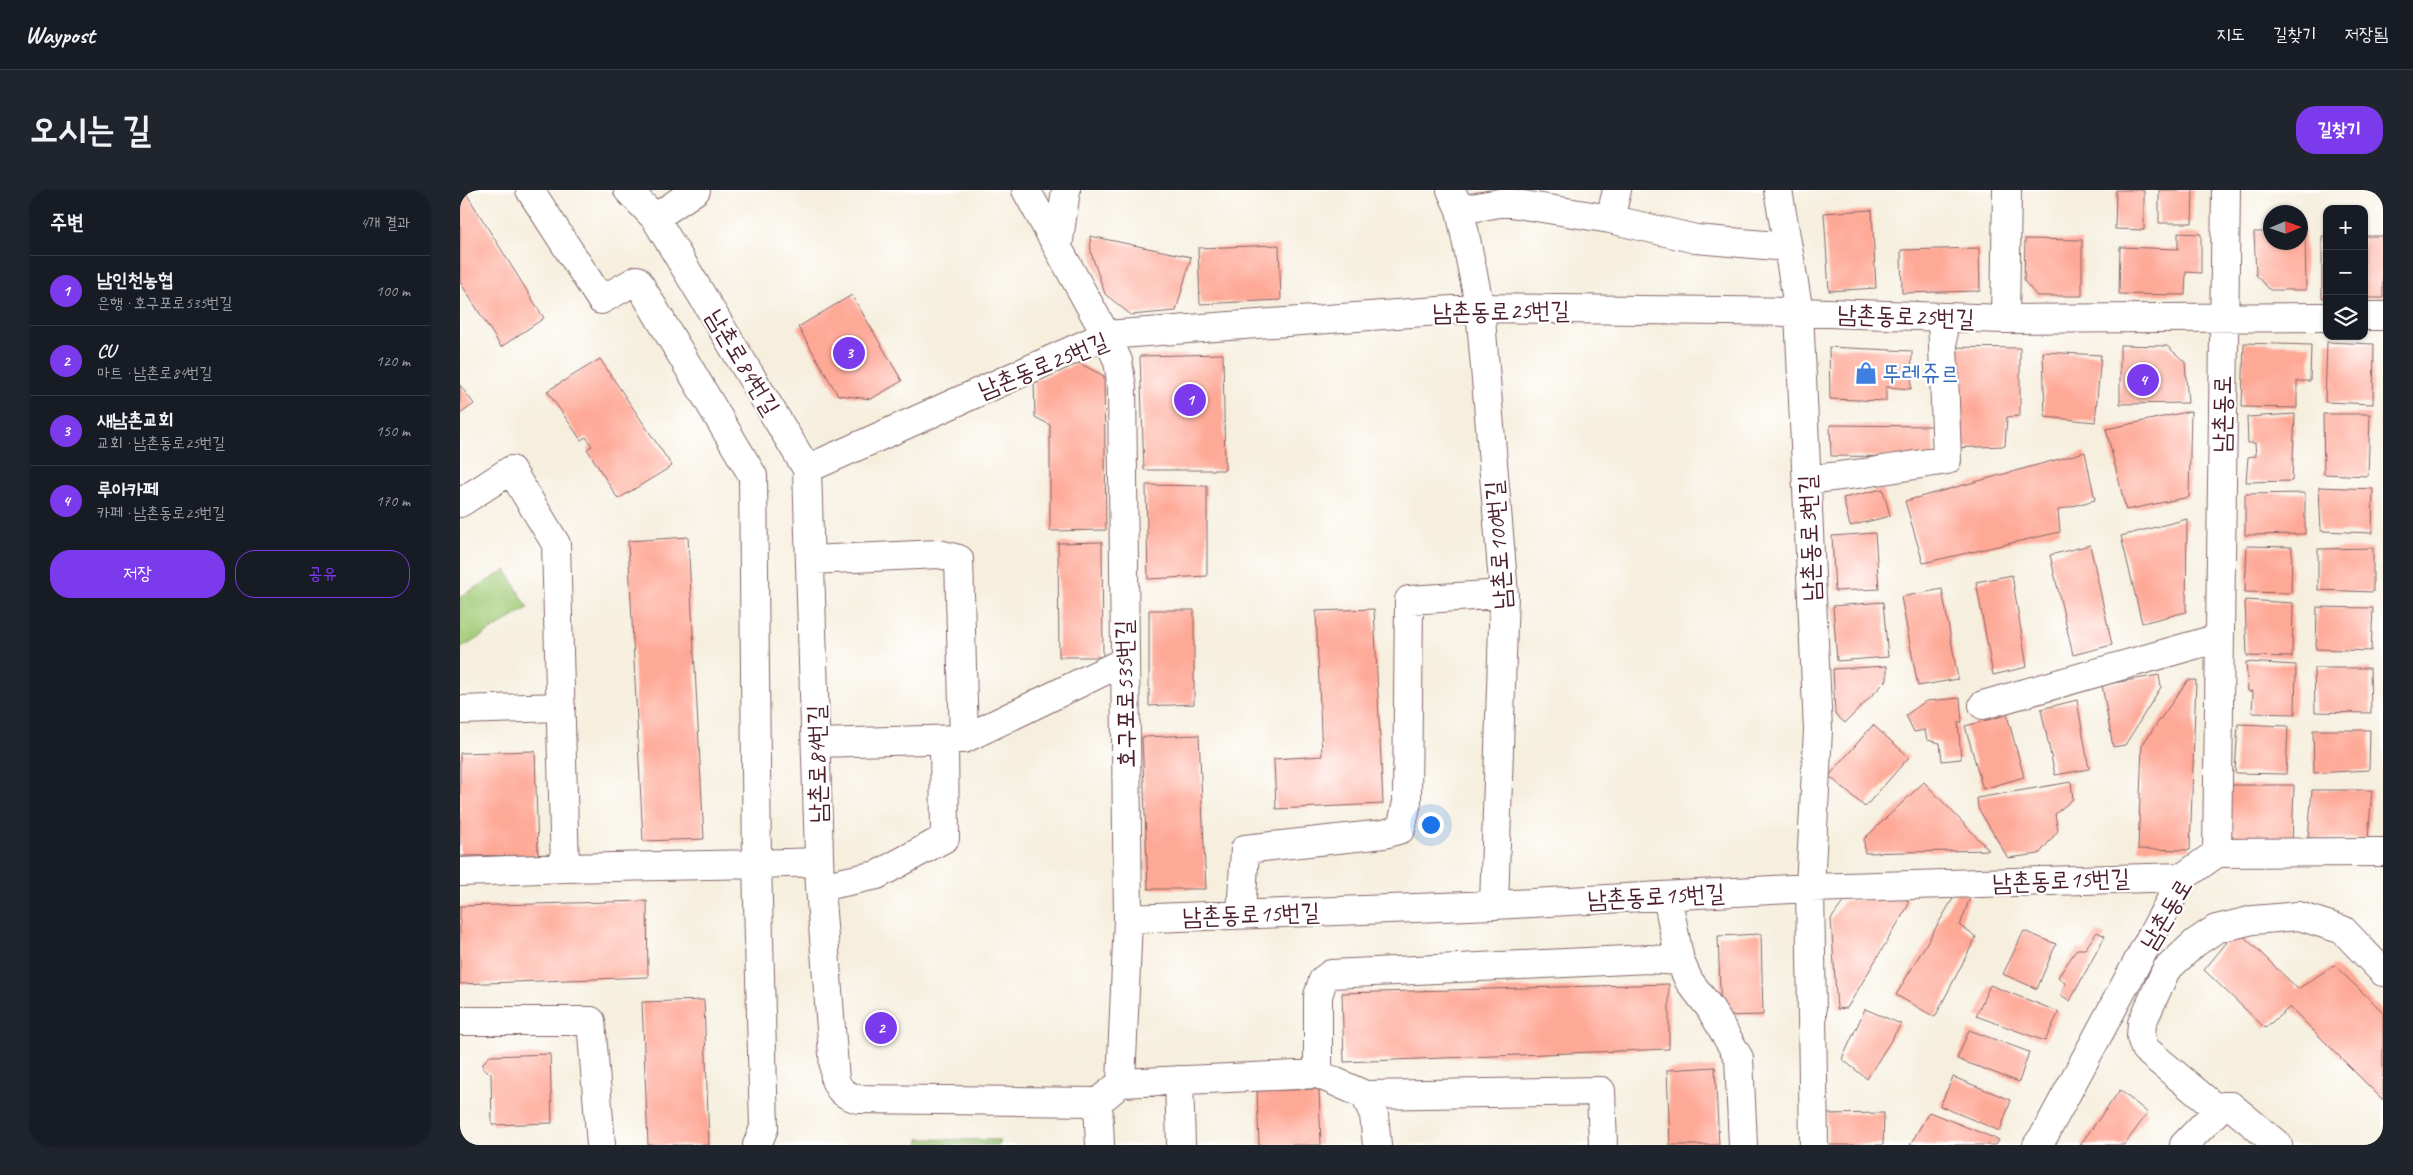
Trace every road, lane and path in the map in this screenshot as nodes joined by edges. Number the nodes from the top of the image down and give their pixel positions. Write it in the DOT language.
graph roads {
  1 [pos="530,190"];
  2 [pos="628,190"];
  3 [pos="696,190"];
  4 [pos="1026,190"];
  5 [pos="1066,190"];
  6 [pos="1616,190"];
  7 [pos="1778,190"];
  8 [pos="2007,190"];
  9 [pos="2226,190"];
  10 [pos="1455,200"];
  11 [pos="656,218"];
  12 [pos="1610,219"];
  13 [pos="1058,247"];
  14 [pos="1788,247"];
  15 [pos="1480,308"];
  16 [pos="1799,312"];
  17 [pos="2368,316"];
  18 [pos="2383,316"];
  19 [pos="1942,317"];
  20 [pos="2323,317"];
  21 [pos="2005,318"];
  22 [pos="2224,318"];
  23 [pos="1106,335"];
  24 [pos="807,469"];
  25 [pos="1807,480"];
  26 [pos="460,503"];
  27 [pos="811,560"];
  28 [pos="1504,594"];
  29 [pos="2219,638"];
  30 [pos="1125,661"];
  31 [pos="1983,705"];
  32 [pos="561,707"];
  33 [pos="460,710"];
  34 [pos="954,740"];
  35 [pos="817,743"];
  36 [pos="2217,853"];
  37 [pos="2383,853"];
  38 [pos="757,864"];
  39 [pos="566,868"];
  40 [pos="460,872"];
  41 [pos="819,875"];
  42 [pos="2184,877"];
  43 [pos="1810,888"];
  44 [pos="1667,896"];
  45 [pos="1494,905"];
  46 [pos="1241,913"];
  47 [pos="1128,920"];
  48 [pos="1680,961"];
  49 [pos="2383,972"];
  50 [pos="460,1020"];
  51 [pos="1318,1074"];
  52 [pos="1179,1080"];
  53 [pos="1121,1083"];
  54 [pos="1365,1095"];
  55 [pos="1098,1102"];
  56 [pos="2218,1110"];
  57 [pos="601,1145"];
  58 [pos="757,1145"];
  59 [pos="1100,1145"];
  60 [pos="1181,1145"];
  61 [pos="1377,1145"];
  62 [pos="1603,1145"];
  63 [pos="1743,1145"];
  64 [pos="1814,1145"];
  65 [pos="2037,1145"];
  66 [pos="2184,1145"];
  67 [pos="2278,1145"];
  1 -- 38 [label="street"];
  2 -- 11 [label="street, 남촌로84번길"];
  3 -- 11 [label="street"];
  4 -- 13 [label="street, 호구포로535번길"];
  5 -- 13 [label="street"];
  6 -- 12 [label="street"];
  7 -- 14 [label="street, 남촌동로3번길"];
  8 -- 21 [label="street"];
  9 -- 22 [label="street, 남촌동로"];
  10 -- 12 [label="street"];
  10 -- 15 [label="street, 남촌로100번길"];
  11 -- 24 [label="street, 남촌로84번길"];
  12 -- 14 [label="street"];
  13 -- 23 [label="street, 호구포로535번길"];
  14 -- 16 [label="street, 남촌동로3번길"];
  15 -- 16 [label="street, 남촌동로25번길"];
  15 -- 23 [label="street, 남촌동로25번길"];
  15 -- 28 [label="street, 남촌로100번길"];
  16 -- 19 [label="street, 남촌동로25번길"];
  16 -- 25 [label="street, 남촌동로3번길"];
  17 -- 18 [label="street"];
  19 -- 21 [label="street, 남촌동로25번길"];
  19 -- 25 [label="street"];
  20 -- 22 [label="street, 남촌동로25번길"];
  21 -- 22 [label="street, 남촌동로25번길"];
  22 -- 29 [label="street, 남촌동로"];
  23 -- 24 [label="street, 남촌동로25번길"];
  23 -- 30 [label="street, 호구포로535번길"];
  24 -- 27 [label="street, 남촌로84번길"];
  25 -- 43 [label="street, 남촌동로3번길"];
  26 -- 32 [label="street"];
  27 -- 34 [label="street"];
  27 -- 35 [label="street, 남촌로84번길"];
  28 -- 45 [label="street, 남촌로100번길"];
  28 -- 46 [label="street"];
  29 -- 31 [label="street"];
  29 -- 36 [label="street, 남촌동로"];
  30 -- 34 [label="street"];
  30 -- 47 [label="street, 호구포로535번길"];
  32 -- 33 [label="street"];
  32 -- 39 [label="street"];
  34 -- 35 [label="street"];
  34 -- 41 [label="street"];
  35 -- 41 [label="street, 남촌로84번길"];
  36 -- 37 [label="street"];
  36 -- 42 [label="street, 남촌동로"];
  38 -- 39 [label="street"];
  38 -- 41 [label="street"];
  38 -- 58 [label="street"];
  39 -- 40 [label="street"];
  41 -- 55 [label="street, 남촌로84번길"];
  42 -- 43 [label="street, 남촌동로15번길"];
  42 -- 65 [label="street, 남촌동로"];
  43 -- 44 [label="street, 남촌동로15번길"];
  43 -- 64 [label="street, 남촌동로3번길"];
  44 -- 45 [label="street, 남촌동로15번길"];
  44 -- 48 [label="street"];
  45 -- 46 [label="street, 남촌동로15번길"];
  46 -- 47 [label="street, 남촌동로15번길"];
  47 -- 53 [label="street, 호구포로535번길"];
  48 -- 51 [label="street"];
  48 -- 63 [label="street"];
  49 -- 56 [label="street"];
  50 -- 57 [label="street"];
  51 -- 52 [label="street"];
  51 -- 54 [label="street"];
  52 -- 53 [label="street"];
  52 -- 60 [label="street"];
  53 -- 55 [label="street"];
  54 -- 61 [label="street"];
  54 -- 62 [label="street"];
  55 -- 59 [label="street"];
  56 -- 66 [label="street"];
  56 -- 67 [label="street"];
}
